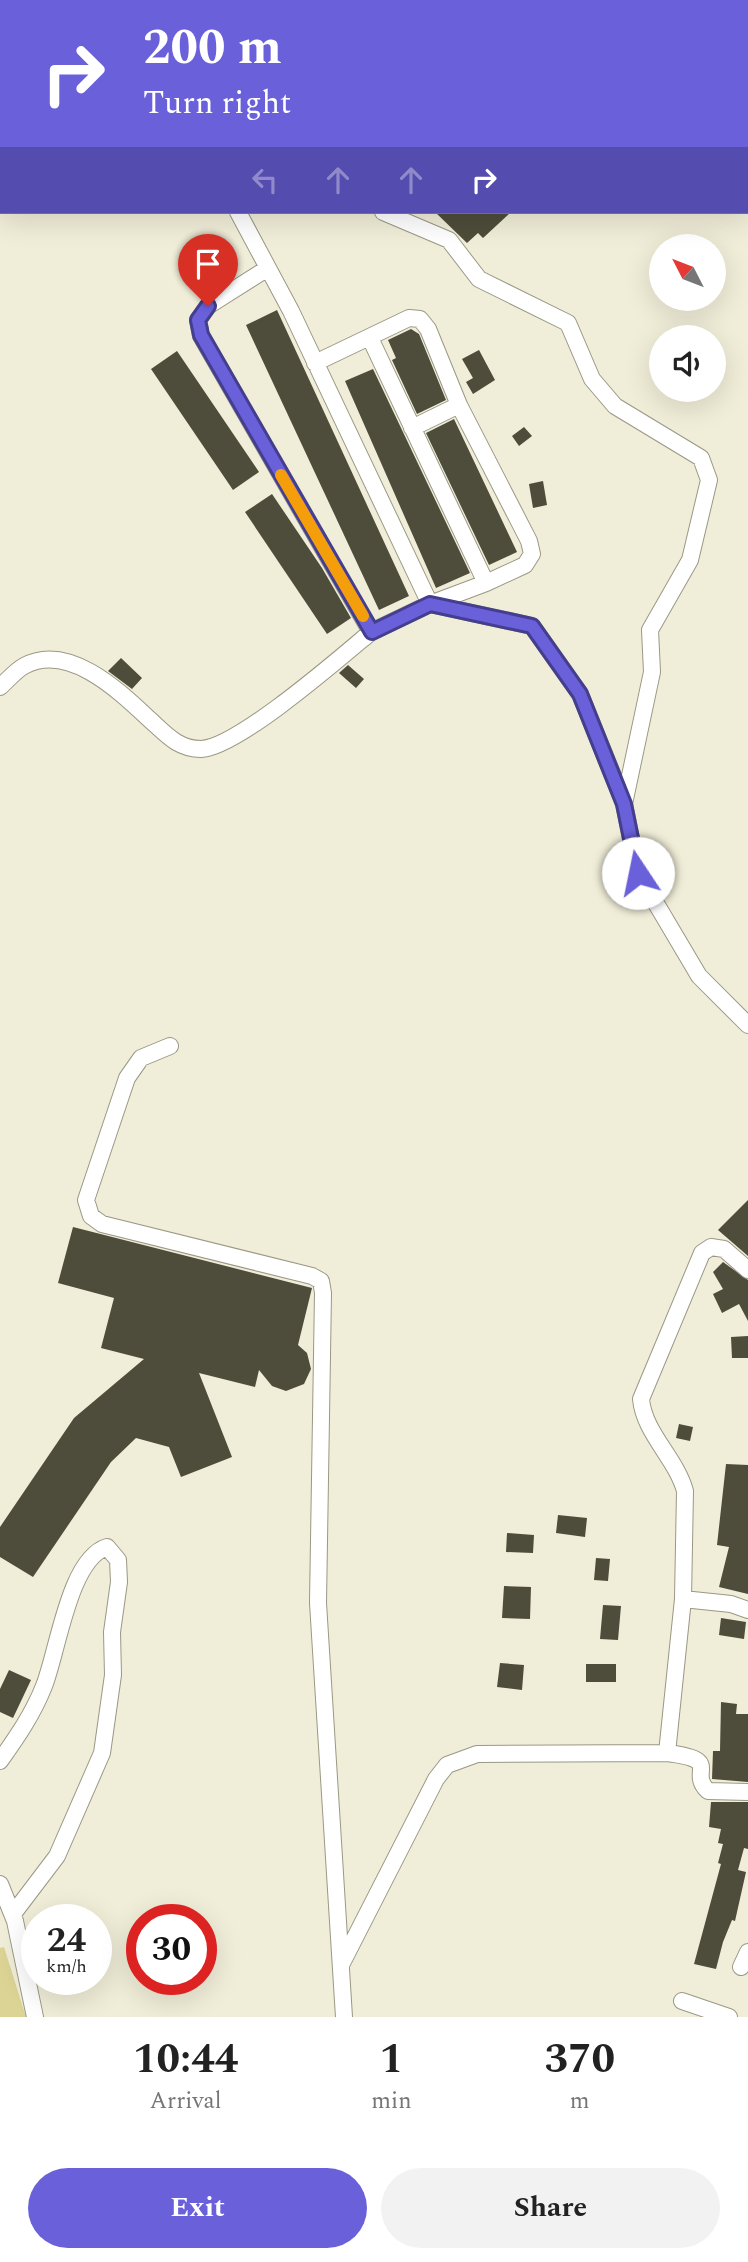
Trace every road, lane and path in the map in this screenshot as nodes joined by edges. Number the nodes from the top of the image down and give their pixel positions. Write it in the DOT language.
graph roads {
  1 [pos="239,214"];
  2 [pos="388,214"];
  3 [pos="268,268"];
  4 [pos="370,338"];
  5 [pos="315,363"];
  6 [pos="459,405"];
  7 [pos="412,428"];
  8 [pos="486,583"];
  9 [pos="430,604"];
  10 [pos="372,632"];
  11 [pos="0,687"];
  12 [pos="624,804"];
  13 [pos="748,1026"];
  14 [pos="170,1046"];
  15 [pos="748,1270"];
  16 [pos="683,1599"];
  17 [pos="748,1610"];
  18 [pos="667,1753"];
  19 [pos="0,1761"];
  20 [pos="748,1792"];
  21 [pos="0,1884"];
  22 [pos="13,1914"];
  23 [pos="748,1952"];
  24 [pos="741,1967"];
  25 [pos="340,1968"];
  26 [pos="682,2001"];
  27 [pos="35,2017"];
  28 [pos="344,2017"];
  29 [pos="729,2017"];
  1 -- 3 [label="street"];
  2 -- 12 [label="street"];
  3 -- 5 [label="street"];
  3 -- 10 [label="street"];
  4 -- 5 [label="street"];
  4 -- 6 [label="street"];
  4 -- 7 [label="street"];
  5 -- 9 [label="street"];
  6 -- 7 [label="street"];
  6 -- 8 [label="street"];
  7 -- 8 [label="street"];
  8 -- 9 [label="street"];
  9 -- 10 [label="street"];
  9 -- 12 [label="street"];
  10 -- 11 [label="street"];
  12 -- 13 [label="street"];
  14 -- 25 [label="street"];
  15 -- 16 [label="street"];
  16 -- 17 [label="street"];
  16 -- 18 [label="street"];
  18 -- 20 [label="street"];
  18 -- 25 [label="street"];
  19 -- 22 [label="street"];
  21 -- 22 [label="street"];
  22 -- 27 [label="street"];
  23 -- 24 [label="street"];
  25 -- 28 [label="street"];
  26 -- 29 [label="street"];
}
